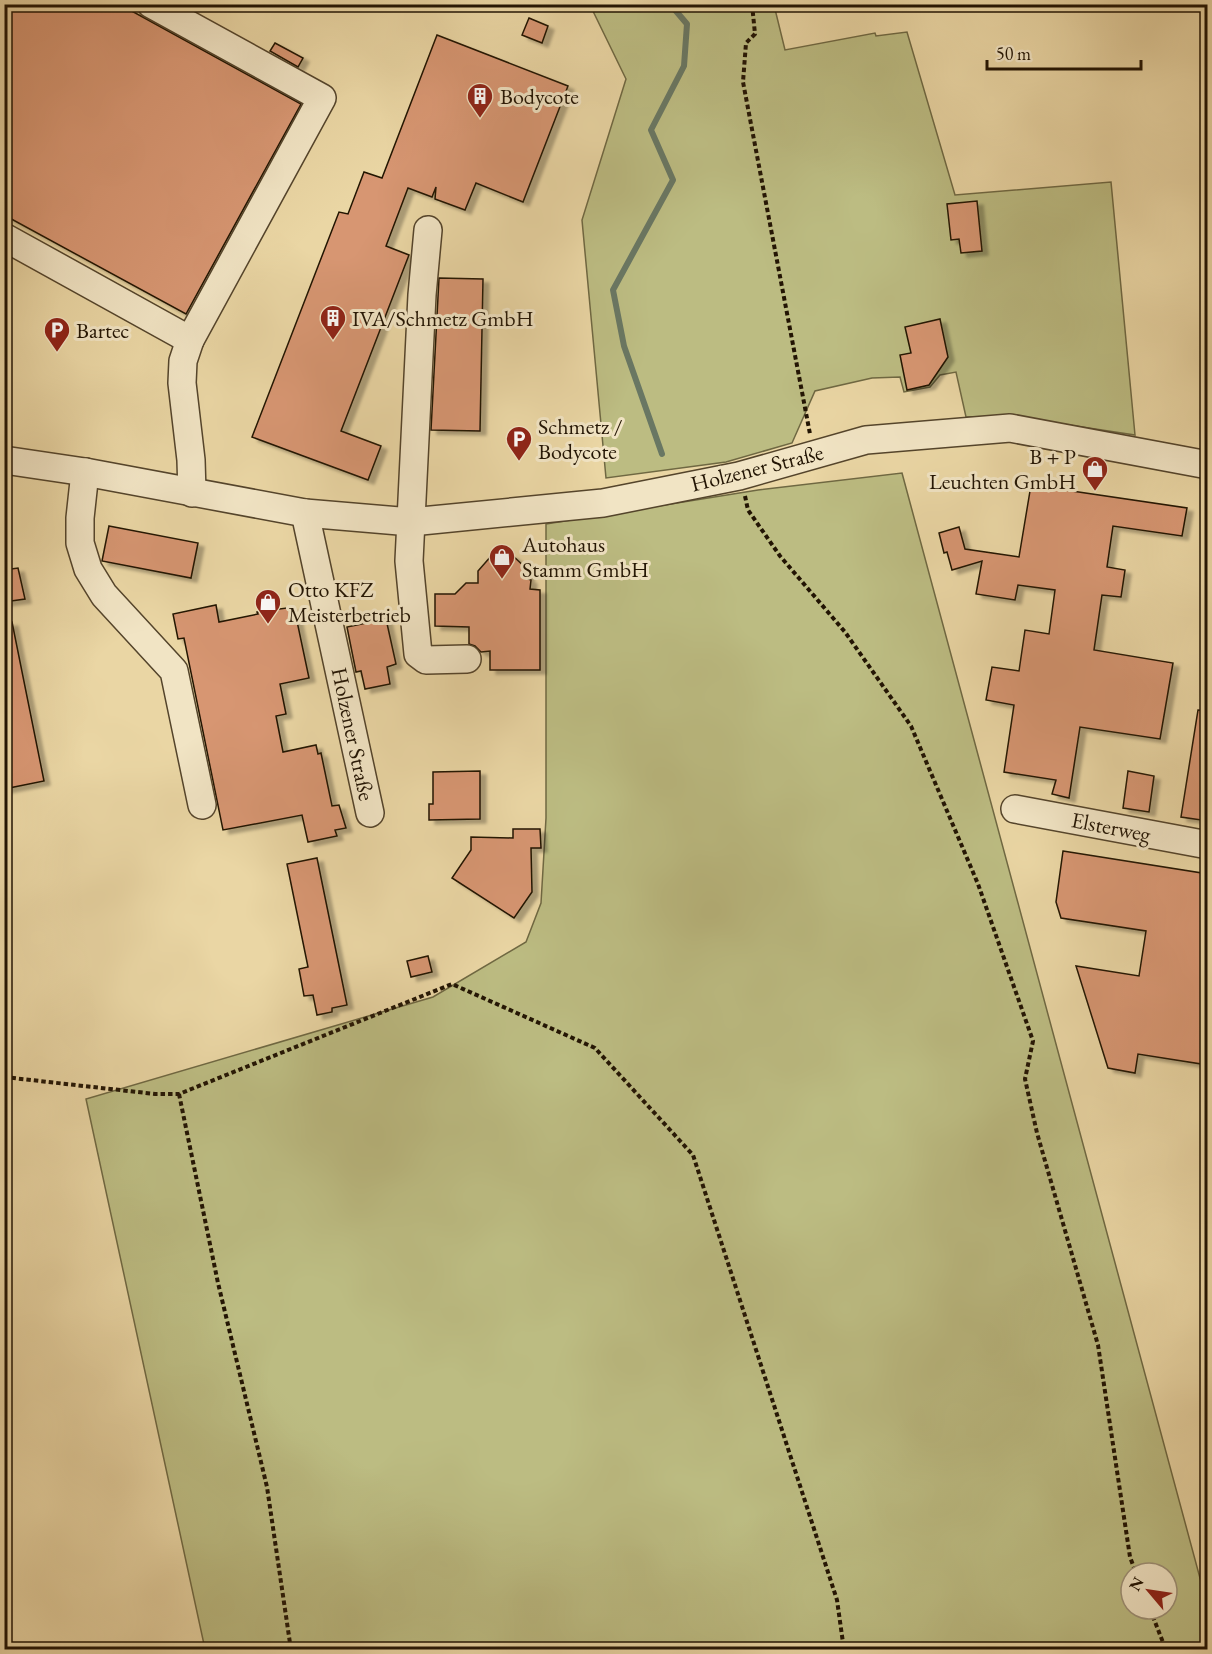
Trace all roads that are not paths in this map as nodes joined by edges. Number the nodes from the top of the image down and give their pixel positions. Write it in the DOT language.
graph roads {
  1 [pos="151,4"];
  2 [pos="428,230"];
  3 [pos="4,237"];
  4 [pos="190,340"];
  5 [pos="4,460"];
  6 [pos="1208,465"];
  7 [pos="85,472"];
  8 [pos="192,493"];
  9 [pos="305,513"];
  10 [pos="411,522"];
  11 [pos="467,659"];
  12 [pos="202,805"];
  13 [pos="1015,809"];
  14 [pos="370,813"];
  15 [pos="1208,846"];
  1 -- 4 [label="street"];
  2 -- 10 [label="street"];
  3 -- 4 [label="street"];
  4 -- 8 [label="street"];
  5 -- 7 [label="street, Holzener Straße"];
  6 -- 10 [label="street, Holzener Straße"];
  7 -- 8 [label="street, Holzener Straße"];
  7 -- 12 [label="street"];
  8 -- 9 [label="street, Holzener Straße"];
  9 -- 10 [label="street, Holzener Straße"];
  9 -- 14 [label="street, Holzener Straße"];
  10 -- 11 [label="street"];
  13 -- 15 [label="street, Elsterweg"];
}
